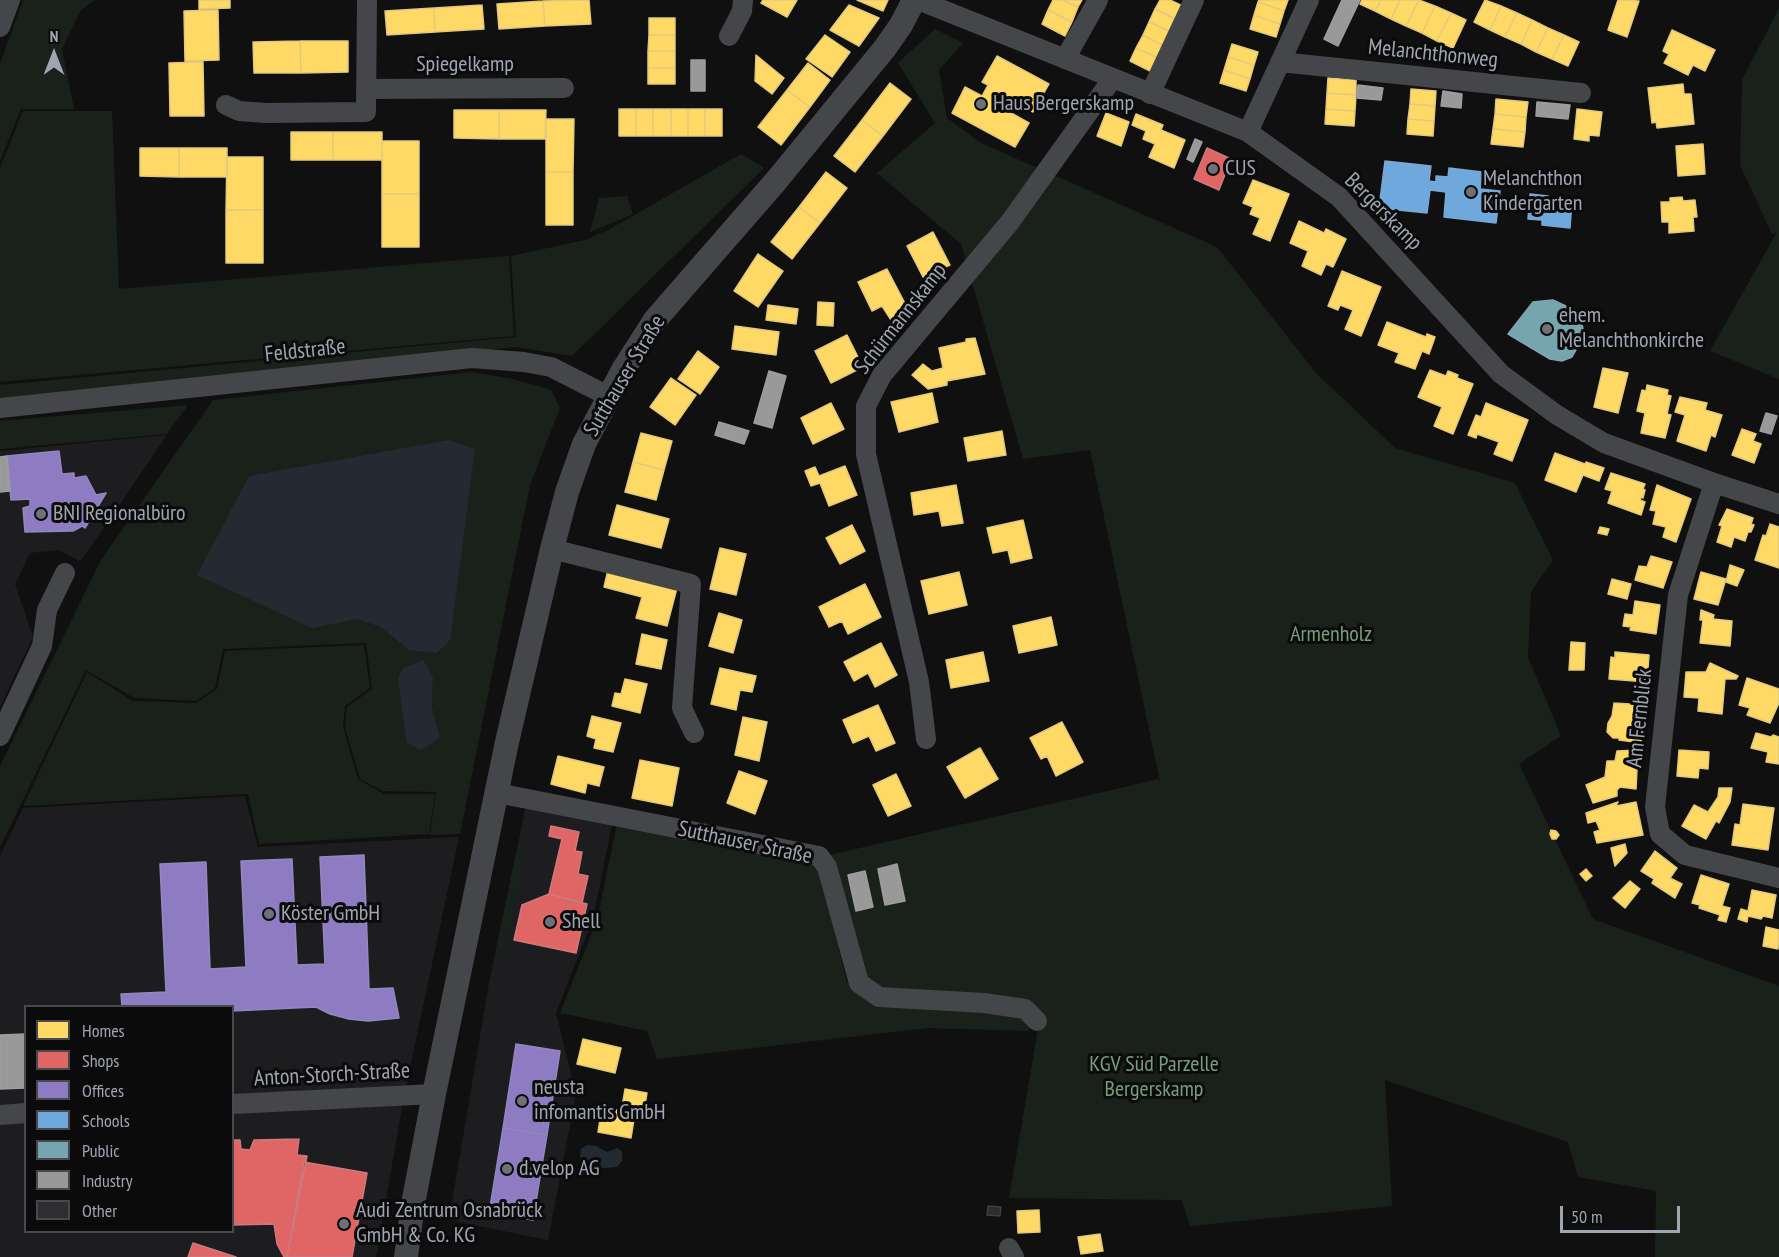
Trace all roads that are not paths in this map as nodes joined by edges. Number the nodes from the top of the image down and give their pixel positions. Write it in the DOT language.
graph roads {
  1 [pos="10,0"];
  2 [pos="367,0"];
  3 [pos="743,0"];
  4 [pos="916,0"];
  5 [pos="1098,0"];
  6 [pos="1194,0"];
  7 [pos="1309,0"];
  8 [pos="0,27"];
  9 [pos="729,36"];
  10 [pos="1065,59"];
  11 [pos="1280,62"];
  12 [pos="1113,78"];
  13 [pos="564,88"];
  14 [pos="366,89"];
  15 [pos="1581,93"];
  16 [pos="1150,94"];
  17 [pos="226,105"];
  18 [pos="1248,132"];
  19 [pos="608,396"];
  20 [pos="0,408"];
  21 [pos="1714,483"];
  22 [pos="1779,504"];
  23 [pos="552,549"];
  24 [pos="65,573"];
  25 [pos="694,733"];
  26 [pos="0,736"];
  27 [pos="926,739"];
  28 [pos="497,793"];
  29 [pos="1779,878"];
  30 [pos="1037,1021"];
  31 [pos="434,1094"];
  32 [pos="234,1104"];
  33 [pos="24,1113"];
  34 [pos="0,1114"];
  35 [pos="406,1257"];
  1 -- 8 [label="street"];
  2 -- 14 [label="street"];
  3 -- 9 [label="street"];
  4 -- 10 [label="street, Bergerskamp"];
  4 -- 19 [label="street, Sutthauser Straße"];
  5 -- 10 [label="street"];
  6 -- 16 [label="street"];
  7 -- 11 [label="street"];
  10 -- 12 [label="street, Bergerskamp"];
  11 -- 15 [label="street, Melanchthonweg"];
  11 -- 18 [label="street"];
  12 -- 16 [label="street, Bergerskamp"];
  12 -- 27 [label="street, Schürmannskamp"];
  13 -- 14 [label="street, Spiegelkamp"];
  14 -- 17 [label="street"];
  16 -- 18 [label="street, Bergerskamp"];
  18 -- 21 [label="street, Bergerskamp"];
  19 -- 20 [label="street, Feldstraße"];
  19 -- 23 [label="street, Sutthauser Straße"];
  21 -- 22 [label="street, Bergerskamp"];
  21 -- 29 [label="street, Am Fernblick"];
  23 -- 25 [label="street"];
  23 -- 28 [label="street, Sutthauser Straße"];
  24 -- 26 [label="street"];
  28 -- 30 [label="street, Sutthauser Straße"];
  28 -- 31 [label="street, Sutthauser Straße"];
  31 -- 32 [label="street, Anton-Storch-Straße"];
  31 -- 35 [label="street, Sutthauser Straße"];
  33 -- 34 [label="street"];
}
